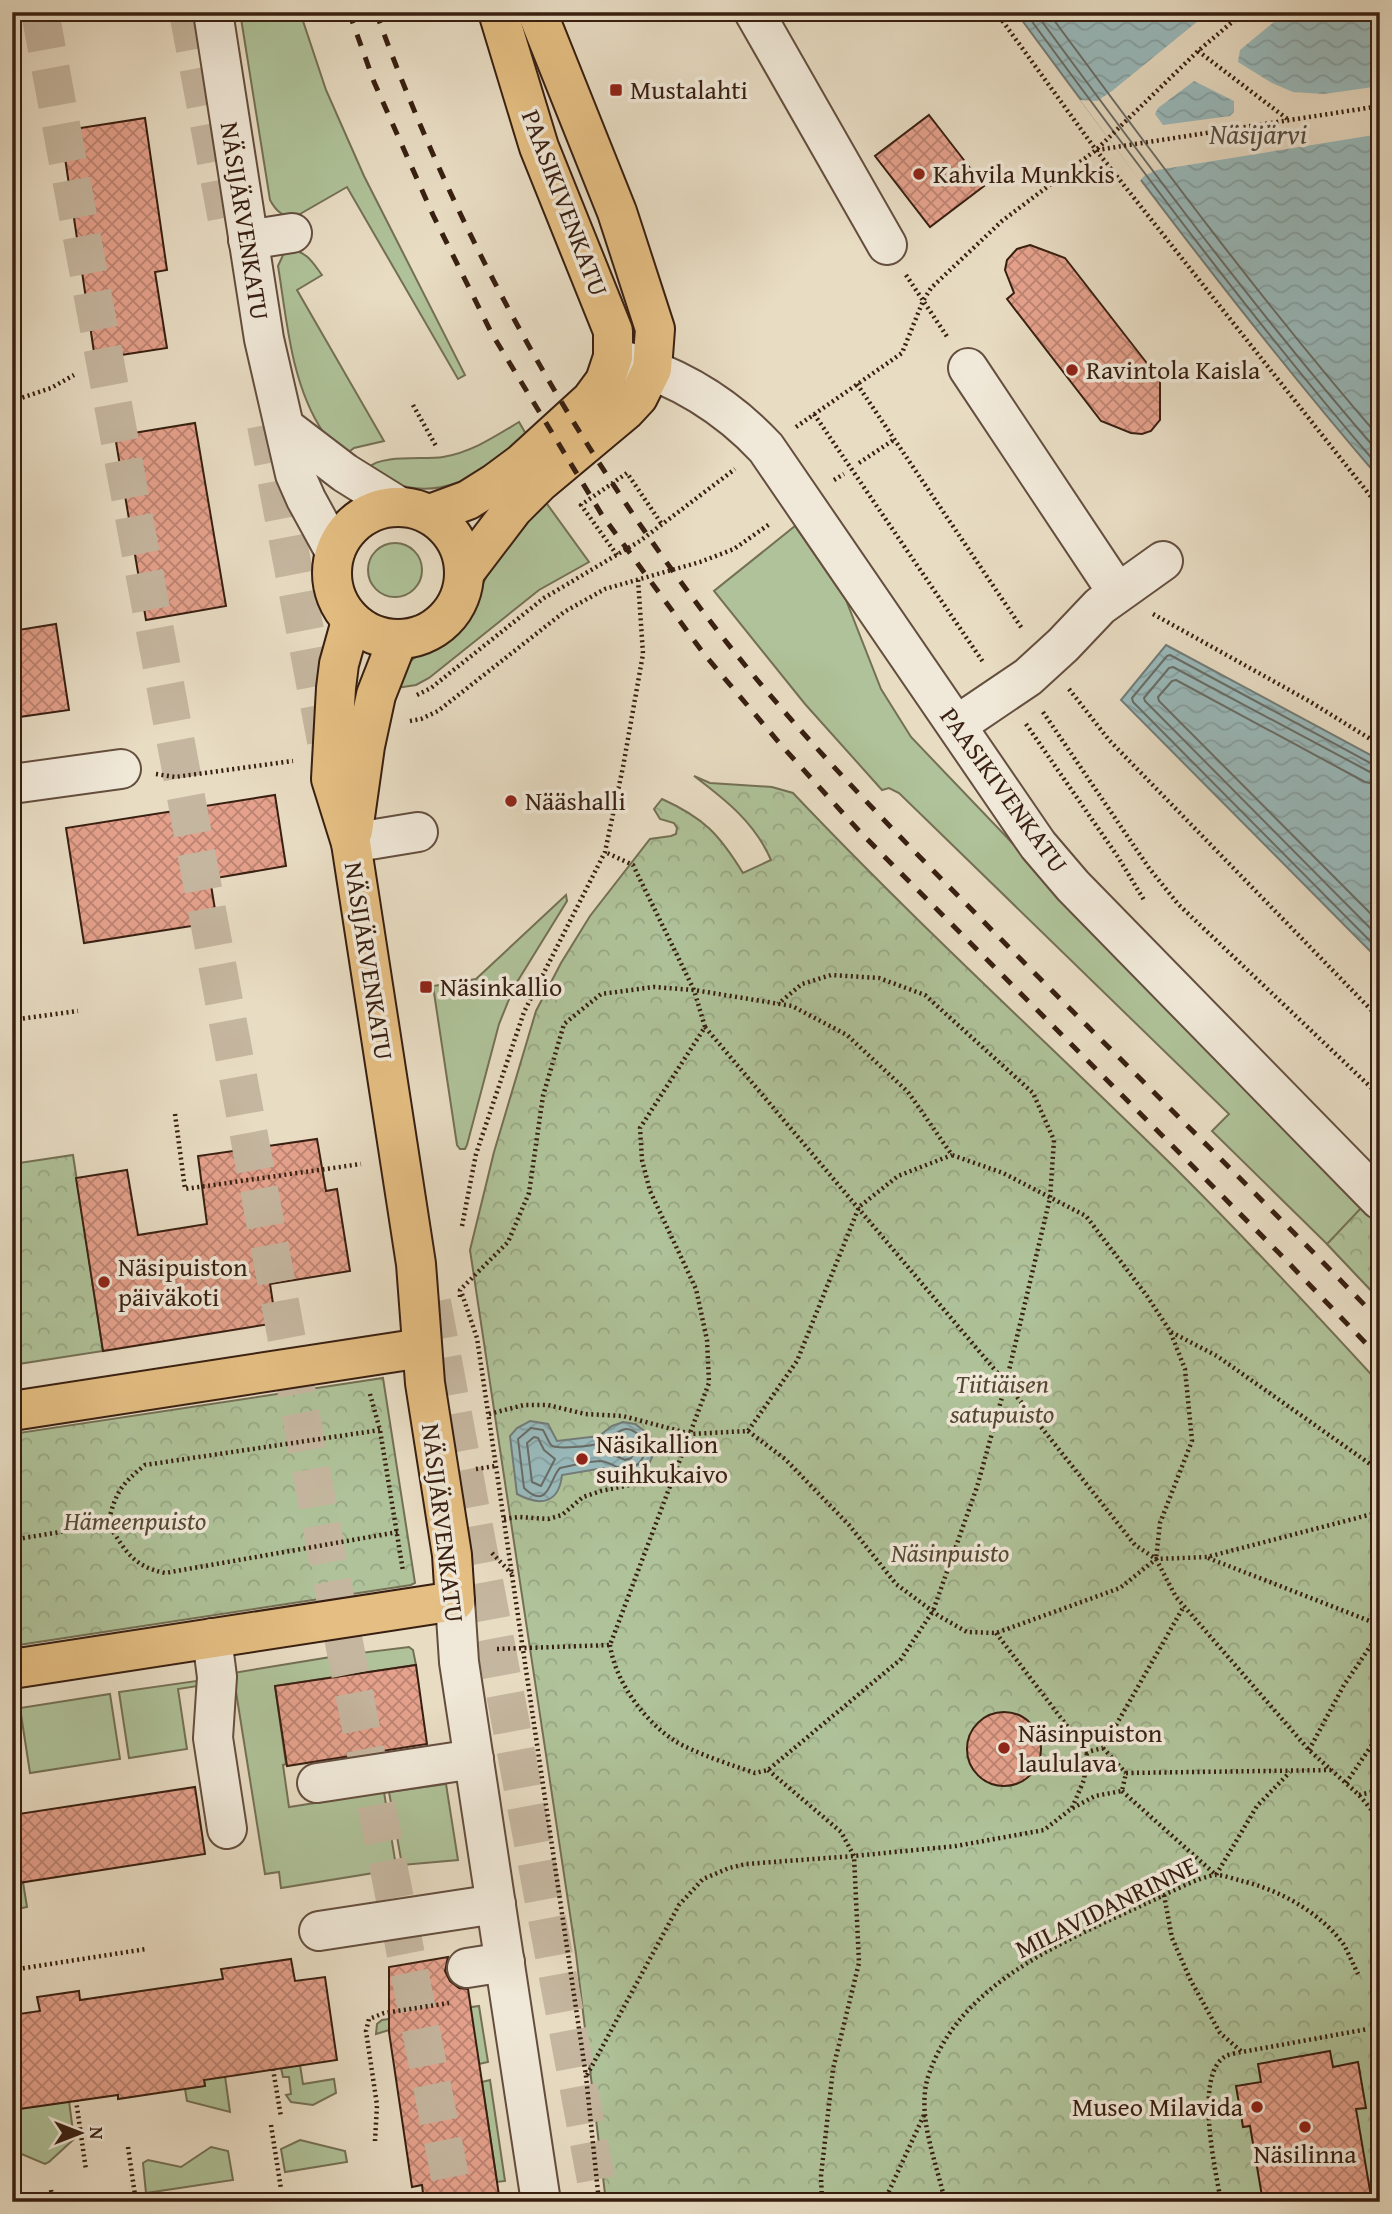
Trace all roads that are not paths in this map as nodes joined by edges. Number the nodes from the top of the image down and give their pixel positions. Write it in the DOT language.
graph roads {
  1 [pos="213,12"];
  2 [pos="754,12"];
  3 [pos="516,15"];
  4 [pos="292,233"];
  5 [pos="248,240"];
  6 [pos="887,245"];
  7 [pos="613,357"];
  8 [pos="968,368"];
  9 [pos="652,369"];
  10 [pos="286,428"];
  11 [pos="414,510"];
  12 [pos="335,552"];
  13 [pos="1163,561"];
  14 [pos="465,572"];
  15 [pos="1117,592"];
  16 [pos="351,621"];
  17 [pos="398,639"];
  18 [pos="957,725"];
  19 [pos="121,769"];
  20 [pos="12,784"];
  21 [pos="418,832"];
  22 [pos="351,843"];
  23 [pos="1380,1200"];
  24 [pos="422,1348"];
  25 [pos="12,1411"];
  26 [pos="455,1601"];
  27 [pos="212,1638"];
  28 [pos="12,1669"];
  29 [pos="474,1759"];
  30 [pos="317,1783"];
  31 [pos="227,1829"];
  32 [pos="496,1904"];
  33 [pos="319,1931"];
  34 [pos="505,1962"];
  35 [pos="463,1985"];
  36 [pos="541,2202"];
  1 -- 5 [label="street, NÄSIJÄRVENKATU"];
  2 -- 6 [label="street"];
  3 -- 7 [label="main road, PAASIKIVENKATU"];
  3 -- 9 [label="main road, PAASIKIVENKATU"];
  4 -- 5 [label="street"];
  5 -- 10 [label="street, NÄSIJÄRVENKATU"];
  7 -- 9 [label="street, PAASIKIVENKATU"];
  7 -- 11 [label="main road"];
  8 -- 15 [label="street"];
  9 -- 14 [label="main road"];
  9 -- 18 [label="street, PAASIKIVENKATU"];
  10 -- 11 [label="street"];
  10 -- 12 [label="street, NÄSIJÄRVENKATU"];
  11 -- 12 [label="main road"];
  11 -- 14 [label="main road"];
  12 -- 16 [label="main road"];
  13 -- 15 [label="street"];
  14 -- 17 [label="main road"];
  15 -- 18 [label="street"];
  16 -- 17 [label="main road"];
  16 -- 22 [label="main road, NÄSIJÄRVENKATU"];
  17 -- 22 [label="main road, NÄSIJÄRVENKATU"];
  18 -- 23 [label="street, PAASIKIVENKATU"];
  19 -- 20 [label="street"];
  21 -- 22 [label="street"];
  22 -- 24 [label="main road, NÄSIJÄRVENKATU"];
  24 -- 25 [label="main road"];
  24 -- 26 [label="main road, NÄSIJÄRVENKATU"];
  26 -- 27 [label="main road"];
  26 -- 29 [label="street, NÄSIJÄRVENKATU"];
  27 -- 28 [label="main road"];
  27 -- 31 [label="street"];
  29 -- 30 [label="street"];
  29 -- 32 [label="street, NÄSIJÄRVENKATU"];
  32 -- 33 [label="street"];
  32 -- 34 [label="street, NÄSIJÄRVENKATU"];
  34 -- 35 [label="street"];
  34 -- 36 [label="street, NÄSIJÄRVENKATU"];
}
